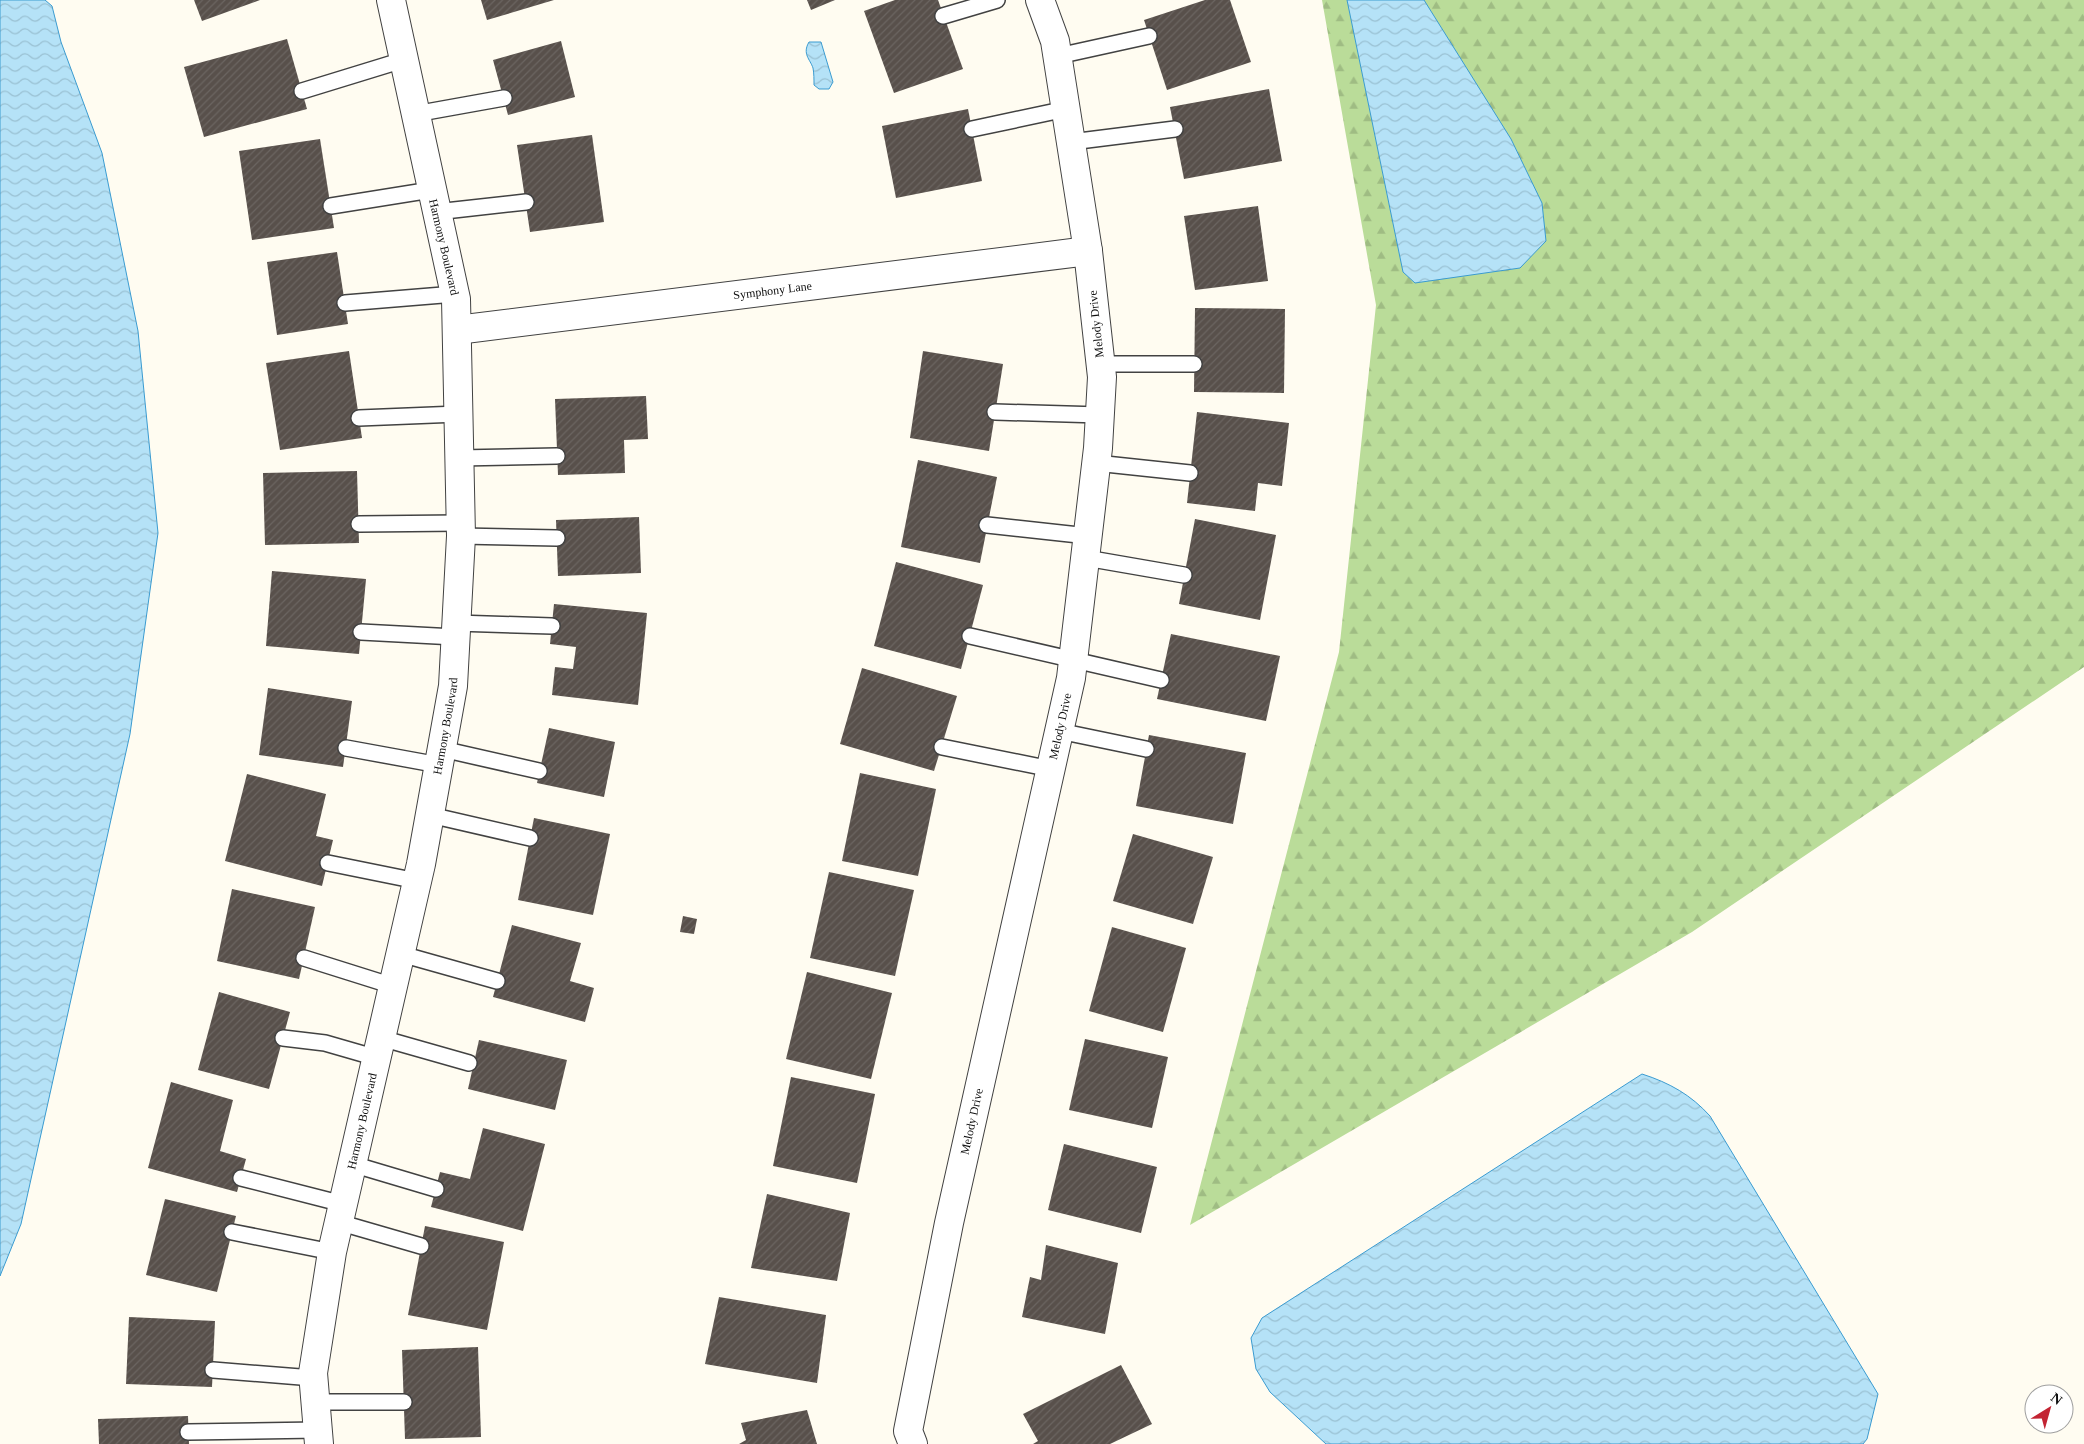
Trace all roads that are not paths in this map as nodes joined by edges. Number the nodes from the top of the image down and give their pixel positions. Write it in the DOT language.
graph roads {
  1 [pos="391,0"];
  2 [pos="998,0"];
  3 [pos="1040,0"];
  4 [pos="943,16"];
  5 [pos="1149,36"];
  6 [pos="1058,56"];
  7 [pos="403,60"];
  8 [pos="302,91"];
  9 [pos="504,98"];
  10 [pos="1066,109"];
  11 [pos="415,114"];
  12 [pos="972,129"];
  13 [pos="1175,129"];
  14 [pos="1071,142"];
  15 [pos="433,201"];
  16 [pos="526,202"];
  17 [pos="331,206"];
  18 [pos="1088,251"];
  19 [pos="455,294"];
  20 [pos="345,303"];
  21 [pos="456,330"];
  22 [pos="1101,364"];
  23 [pos="1194,364"];
  24 [pos="995,412"];
  25 [pos="458,414"];
  26 [pos="1100,415"];
  27 [pos="359,418"];
  28 [pos="557,456"];
  29 [pos="459,458"];
  30 [pos="1096,463"];
  31 [pos="1190,473"];
  32 [pos="359,524"];
  33 [pos="987,525"];
  34 [pos="460,529"];
  35 [pos="556,538"];
  36 [pos="1087,547"];
  37 [pos="1184,575"];
  38 [pos="552,626"];
  39 [pos="456,630"];
  40 [pos="361,632"];
  41 [pos="970,636"];
  42 [pos="1074,660"];
  43 [pos="1161,680"];
  44 [pos="1059,731"];
  45 [pos="942,747"];
  46 [pos="346,748"];
  47 [pos="1146,749"];
  48 [pos="440,757"];
  49 [pos="1051,768"];
  50 [pos="539,771"];
  51 [pos="430,815"];
  52 [pos="530,838"];
  53 [pos="328,862"];
  54 [pos="417,881"];
  55 [pos="401,954"];
  56 [pos="304,958"];
  57 [pos="497,981"];
  58 [pos="393,986"];
  59 [pos="283,1038"];
  60 [pos="379,1048"];
  61 [pos="468,1064"];
  62 [pos="352,1164"];
  63 [pos="241,1178"];
  64 [pos="436,1189"];
  65 [pos="340,1213"];
  66 [pos="232,1232"];
  67 [pos="421,1246"];
  68 [pos="332,1252"];
  69 [pos="213,1370"];
  70 [pos="314,1390"];
  71 [pos="404,1402"];
  72 [pos="188,1432"];
  73 [pos="318,1437"];
  74 [pos="913,1444"];
  1 -- 7 [label="street, Harmony Boulevard"];
  2 -- 4 [label="lane"];
  3 -- 6 [label="street, Melody Drive"];
  5 -- 6 [label="lane"];
  6 -- 10 [label="street, Melody Drive"];
  7 -- 8 [label="lane"];
  7 -- 11 [label="street, Harmony Boulevard"];
  9 -- 11 [label="lane"];
  10 -- 12 [label="lane"];
  10 -- 14 [label="street, Melody Drive"];
  11 -- 15 [label="street, Harmony Boulevard"];
  13 -- 14 [label="lane"];
  14 -- 18 [label="street, Melody Drive"];
  15 -- 16 [label="lane"];
  15 -- 17 [label="lane"];
  15 -- 19 [label="street, Harmony Boulevard"];
  18 -- 21 [label="street, Symphony Lane"];
  18 -- 22 [label="street, Melody Drive"];
  19 -- 20 [label="lane"];
  19 -- 21 [label="street, Harmony Boulevard"];
  21 -- 25 [label="street, Harmony Boulevard"];
  22 -- 23 [label="lane"];
  22 -- 26 [label="street, Melody Drive"];
  24 -- 26 [label="lane"];
  25 -- 27 [label="lane"];
  25 -- 29 [label="street, Harmony Boulevard"];
  26 -- 30 [label="street, Melody Drive"];
  28 -- 29 [label="lane"];
  29 -- 34 [label="street, Harmony Boulevard"];
  30 -- 31 [label="lane"];
  30 -- 36 [label="street, Melody Drive"];
  32 -- 34 [label="lane"];
  33 -- 36 [label="lane"];
  34 -- 35 [label="lane"];
  34 -- 39 [label="street, Harmony Boulevard"];
  36 -- 37 [label="lane"];
  36 -- 42 [label="street, Melody Drive"];
  38 -- 39 [label="lane"];
  39 -- 40 [label="lane"];
  39 -- 48 [label="street, Harmony Boulevard"];
  41 -- 42 [label="lane"];
  42 -- 43 [label="lane"];
  42 -- 44 [label="street, Melody Drive"];
  44 -- 47 [label="lane"];
  44 -- 49 [label="street, Melody Drive"];
  45 -- 49 [label="lane"];
  46 -- 48 [label="lane"];
  48 -- 50 [label="lane"];
  48 -- 51 [label="street, Harmony Boulevard"];
  49 -- 74 [label="street, Melody Drive"];
  51 -- 52 [label="lane"];
  51 -- 54 [label="street, Harmony Boulevard"];
  53 -- 54 [label="lane"];
  54 -- 55 [label="street, Harmony Boulevard"];
  55 -- 57 [label="lane"];
  55 -- 58 [label="street, Harmony Boulevard"];
  56 -- 58 [label="lane"];
  58 -- 60 [label="street, Harmony Boulevard"];
  59 -- 60 [label="lane"];
  60 -- 61 [label="lane"];
  60 -- 62 [label="street, Harmony Boulevard"];
  62 -- 64 [label="lane"];
  62 -- 65 [label="street, Harmony Boulevard"];
  63 -- 65 [label="lane"];
  65 -- 67 [label="lane"];
  65 -- 68 [label="street, Harmony Boulevard"];
  66 -- 68 [label="lane"];
  68 -- 70 [label="street, Harmony Boulevard"];
  69 -- 70 [label="lane"];
  70 -- 71 [label="lane"];
  70 -- 73 [label="street, Harmony Boulevard"];
  72 -- 73 [label="lane"];
}
